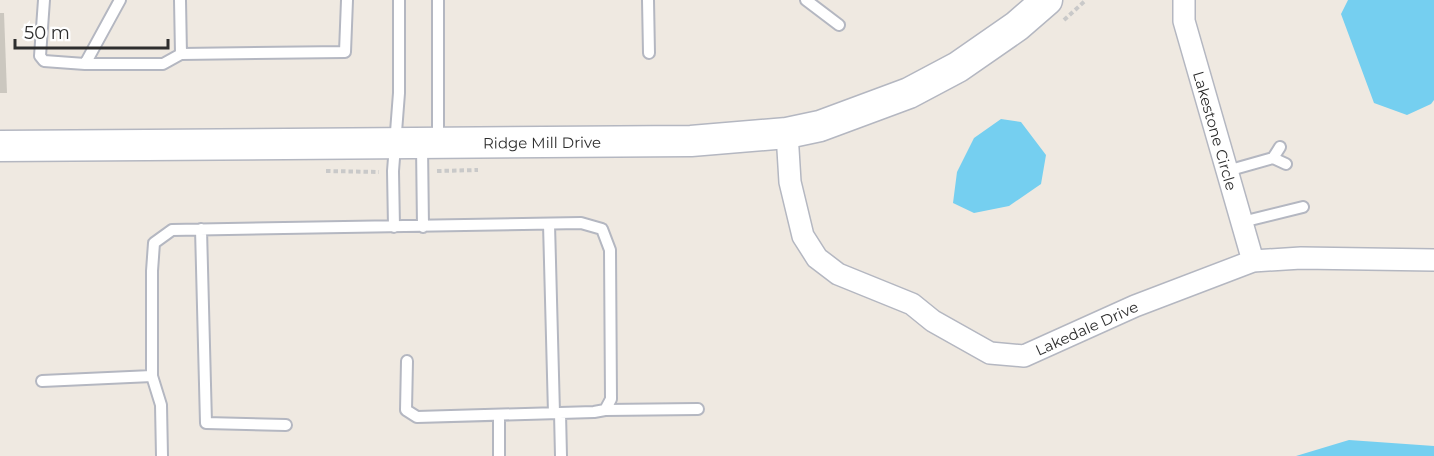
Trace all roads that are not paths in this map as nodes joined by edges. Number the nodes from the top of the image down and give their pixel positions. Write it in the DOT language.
graph roads {
  1 [pos="44,0"];
  2 [pos="120,0"];
  3 [pos="180,0"];
  4 [pos="347,0"];
  5 [pos="399,0"];
  6 [pos="438,0"];
  7 [pos="648,0"];
  8 [pos="806,0"];
  9 [pos="1047,0"];
  10 [pos="1183,1"];
  11 [pos="838,25"];
  12 [pos="649,53"];
  13 [pos="181,54"];
  14 [pos="84,64"];
  15 [pos="787,133"];
  16 [pos="418,142"];
  17 [pos="0,146"];
  18 [pos="1280,147"];
  19 [pos="1273,158"];
  20 [pos="1286,164"];
  21 [pos="1227,171"];
  22 [pos="1303,207"];
  23 [pos="1242,222"];
  24 [pos="549,224"];
  25 [pos="394,227"];
  26 [pos="423,227"];
  27 [pos="201,230"];
  28 [pos="1434,260"];
  29 [pos="1253,261"];
  30 [pos="407,361"];
  31 [pos="152,376"];
  32 [pos="42,381"];
  33 [pos="698,409"];
  34 [pos="605,410"];
  35 [pos="557,413"];
  36 [pos="499,415"];
  37 [pos="286,425"];
  38 [pos="162,456"];
  39 [pos="499,456"];
  40 [pos="561,456"];
  1 -- 14 [label="lane"];
  2 -- 14 [label="lane"];
  3 -- 13 [label="lane"];
  4 -- 13 [label="lane"];
  5 -- 16 [label="lane"];
  6 -- 16 [label="lane"];
  7 -- 12 [label="lane"];
  8 -- 11 [label="lane"];
  9 -- 15 [label="main road, Ridge Mill Drive"];
  10 -- 21 [label="street, Lakestone Circle"];
  13 -- 14 [label="lane"];
  15 -- 16 [label="main road, Ridge Mill Drive"];
  15 -- 29 [label="street, Lakedale Drive"];
  16 -- 17 [label="main road, Ridge Mill Drive"];
  16 -- 25 [label="lane"];
  16 -- 26 [label="lane"];
  18 -- 19 [label="lane"];
  19 -- 20 [label="lane"];
  19 -- 21 [label="lane"];
  21 -- 23 [label="street, Lakestone Circle"];
  22 -- 23 [label="lane"];
  23 -- 29 [label="street, Lakestone Circle"];
  24 -- 26 [label="lane"];
  24 -- 34 [label="lane"];
  24 -- 35 [label="lane"];
  25 -- 26 [label="lane"];
  25 -- 27 [label="lane"];
  27 -- 31 [label="lane"];
  27 -- 37 [label="lane"];
  28 -- 29 [label="street, Lakedale Drive"];
  30 -- 36 [label="lane"];
  31 -- 32 [label="lane"];
  31 -- 38 [label="lane"];
  33 -- 34 [label="lane"];
  34 -- 35 [label="lane"];
  35 -- 36 [label="lane"];
  35 -- 40 [label="lane"];
  36 -- 39 [label="lane"];
}
